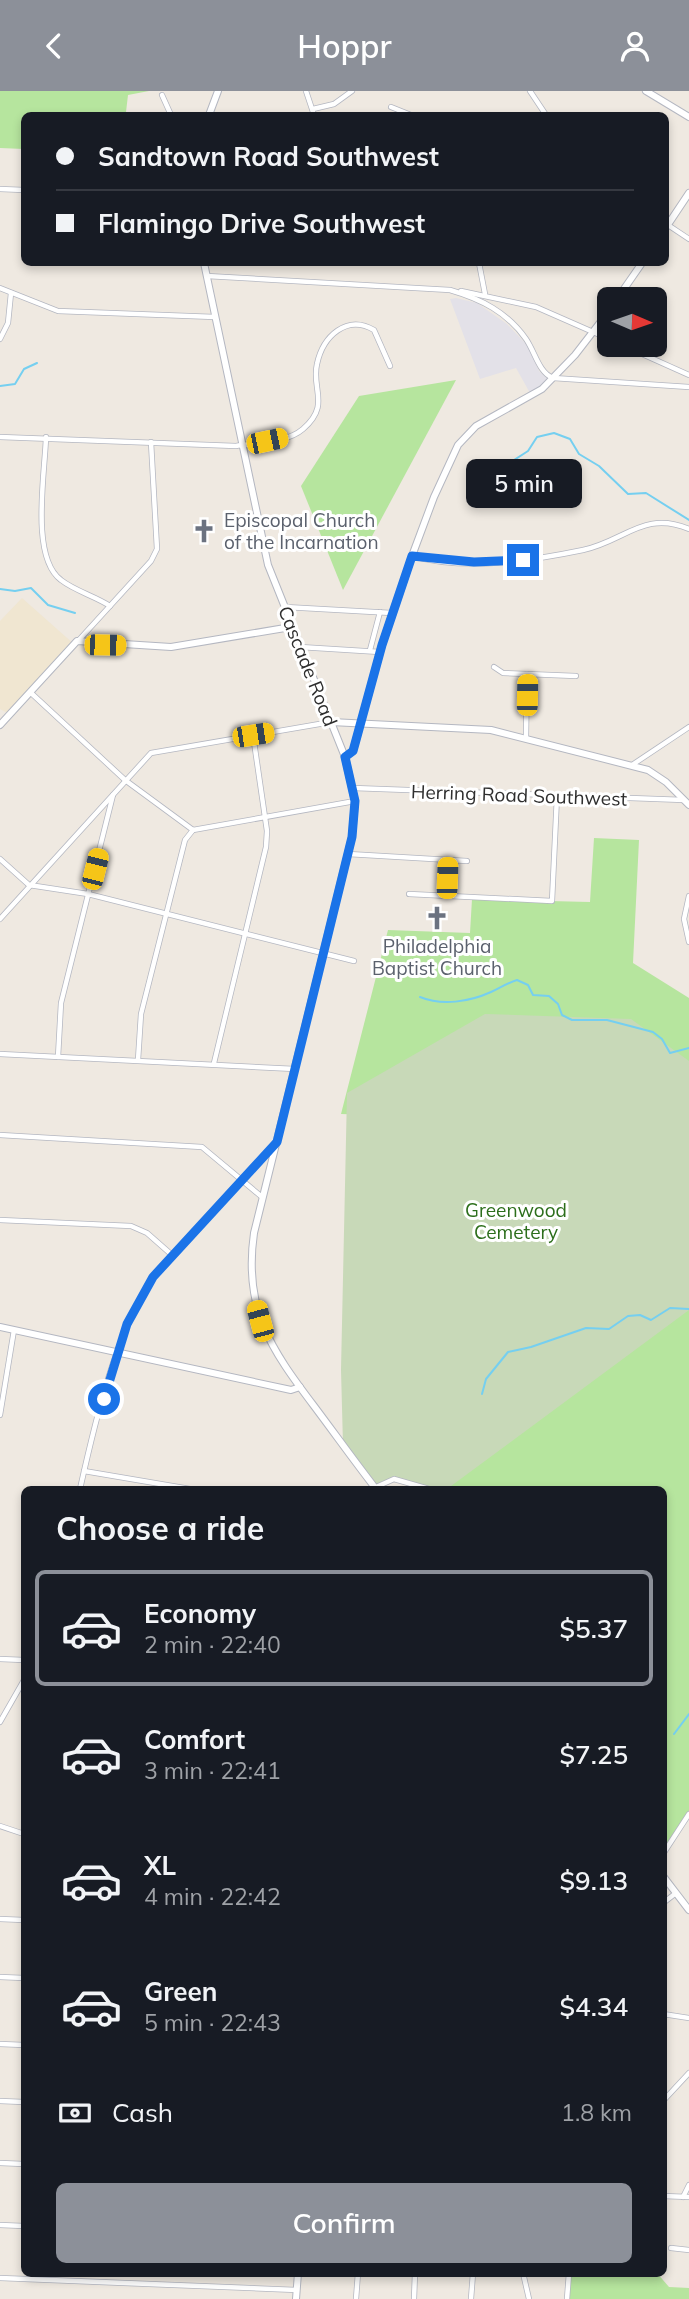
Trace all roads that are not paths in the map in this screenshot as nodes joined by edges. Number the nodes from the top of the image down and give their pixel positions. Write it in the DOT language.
graph roads {
  1 [pos="218,91"];
  2 [pos="306,91"];
  3 [pos="352,91"];
  4 [pos="530,91"];
  5 [pos="646,91"];
  6 [pos="162,95"];
  7 [pos="391,107"];
  8 [pos="170,112"];
  9 [pos="210,112"];
  10 [pos="314,112"];
  11 [pos="404,112"];
  12 [pos="543,112"];
  13 [pos="689,117"];
  14 [pos="0,189"];
  15 [pos="21,190"];
  16 [pos="689,193"];
  17 [pos="669,222"];
  18 [pos="669,228"];
  19 [pos="689,239"];
  20 [pos="205,266"];
  21 [pos="480,266"];
  22 [pos="640,266"];
  23 [pos="207,276"];
  24 [pos="625,287"];
  25 [pos="0,288"];
  26 [pos="450,290"];
  27 [pos="11,293"];
  28 [pos="485,294"];
  29 [pos="215,317"];
  30 [pos="597,329"];
  31 [pos="594,333"];
  32 [pos="597,334"];
  33 [pos="0,339"];
  34 [pos="649,357"];
  35 [pos="390,366"];
  36 [pos="689,375"];
  37 [pos="553,379"];
  38 [pos="689,387"];
  39 [pos="0,437"];
  40 [pos="46,437"];
  41 [pos="151,442"];
  42 [pos="242,445"];
  43 [pos="689,529"];
  44 [pos="412,556"];
  45 [pos="110,606"];
  46 [pos="283,607"];
  47 [pos="380,613"];
  48 [pos="393,613"];
  49 [pos="291,627"];
  50 [pos="77,641"];
  51 [pos="299,647"];
  52 [pos="370,650"];
  53 [pos="380,652"];
  54 [pos="494,667"];
  55 [pos="527,674"];
  56 [pos="576,675"];
  57 [pos="30,692"];
  58 [pos="331,722"];
  59 [pos="360,724"];
  60 [pos="0,725"];
  61 [pos="689,727"];
  62 [pos="253,735"];
  63 [pos="526,737"];
  64 [pos="345,757"];
  65 [pos="632,765"];
  66 [pos="125,780"];
  67 [pos="353,788"];
  68 [pos="114,793"];
  69 [pos="557,796"];
  70 [pos="355,801"];
  71 [pos="687,802"];
  72 [pos="265,816"];
  73 [pos="193,830"];
  74 [pos="348,854"];
  75 [pos="0,859"];
  76 [pos="448,860"];
  77 [pos="467,861"];
  78 [pos="29,885"];
  79 [pos="88,894"];
  80 [pos="409,894"];
  81 [pos="447,896"];
  82 [pos="689,896"];
  83 [pos="167,914"];
  84 [pos="0,919"];
  85 [pos="245,934"];
  86 [pos="689,942"];
  87 [pos="323,954"];
  88 [pos="354,961"];
  89 [pos="0,1054"];
  90 [pos="58,1056"];
  91 [pos="138,1060"];
  92 [pos="214,1063"];
  93 [pos="295,1069"];
  94 [pos="0,1135"];
  95 [pos="277,1142"];
  96 [pos="243,1180"];
  97 [pos="264,1195"];
  98 [pos="0,1220"];
  99 [pos="173,1255"];
  100 [pos="0,1327"];
  101 [pos="14,1329"];
  102 [pos="118,1351"];
  103 [pos="300,1387"];
  104 [pos="0,1409"];
  105 [pos="0,1415"];
  106 [pos="84,1471"];
  107 [pos="81,1486"];
  108 [pos="172,1486"];
  109 [pos="372,1486"];
  110 [pos="380,1486"];
  111 [pos="418,1486"];
  112 [pos="0,1659"];
  113 [pos="21,1660"];
  114 [pos="21,1685"];
  115 [pos="0,1722"];
  116 [pos="689,1814"];
  117 [pos="0,1826"];
  118 [pos="21,1833"];
  119 [pos="667,1848"];
  120 [pos="667,1881"];
  121 [pos="676,1893"];
  122 [pos="667,1900"];
  123 [pos="689,1910"];
  124 [pos="0,1919"];
  125 [pos="21,1920"];
  126 [pos="0,1977"];
  127 [pos="21,1978"];
  128 [pos="667,2015"];
  129 [pos="689,2018"];
  130 [pos="0,2044"];
  131 [pos="21,2045"];
  132 [pos="689,2073"];
  133 [pos="667,2097"];
  134 [pos="0,2101"];
  135 [pos="21,2102"];
  136 [pos="0,2163"];
  137 [pos="21,2164"];
  138 [pos="689,2185"];
  139 [pos="667,2196"];
  140 [pos="686,2197"];
  141 [pos="0,2225"];
  142 [pos="21,2226"];
  143 [pos="671,2248"];
  144 [pos="689,2250"];
  145 [pos="298,2277"];
  146 [pos="358,2277"];
  147 [pos="415,2277"];
  148 [pos="473,2277"];
  149 [pos="524,2277"];
  150 [pos="569,2277"];
  151 [pos="0,2278"];
  152 [pos="297,2290"];
  153 [pos="296,2299"];
  154 [pos="356,2299"];
  155 [pos="414,2299"];
  156 [pos="471,2299"];
  157 [pos="529,2299"];
  158 [pos="567,2299"];
  1 -- 9 [label="street"];
  2 -- 10 [label="street"];
  3 -- 10 [label="street"];
  4 -- 12 [label="street"];
  5 -- 13 [label="street"];
  6 -- 8 [label="street"];
  7 -- 11 [label="street"];
  14 -- 15 [label="street"];
  16 -- 17 [label="street"];
  18 -- 19 [label="street"];
  20 -- 23 [label="street, Cascade Road"];
  21 -- 28 [label="street"];
  22 -- 24 [label="street"];
  23 -- 26 [label="street"];
  23 -- 29 [label="street, Cascade Road"];
  25 -- 27 [label="street"];
  26 -- 28 [label="street"];
  26 -- 37 [label="street"];
  27 -- 29 [label="street"];
  27 -- 33 [label="street"];
  28 -- 31 [label="street"];
  29 -- 42 [label="street, Cascade Road"];
  30 -- 31 [label="street"];
  31 -- 32 [label="street"];
  31 -- 37 [label="street"];
  34 -- 36 [label="street"];
  35 -- 42 [label="street"];
  37 -- 38 [label="street"];
  37 -- 44 [label="street"];
  39 -- 40 [label="street"];
  40 -- 41 [label="street"];
  40 -- 45 [label="street"];
  41 -- 42 [label="street"];
  41 -- 45 [label="street"];
  42 -- 46 [label="street, Cascade Road"];
  43 -- 44 [label="street"];
  44 -- 48 [label="street"];
  45 -- 50 [label="street"];
  46 -- 47 [label="street"];
  46 -- 49 [label="street, Cascade Road"];
  47 -- 48 [label="street"];
  47 -- 52 [label="street"];
  48 -- 53 [label="street"];
  49 -- 50 [label="street"];
  49 -- 51 [label="street, Cascade Road"];
  50 -- 57 [label="street"];
  51 -- 52 [label="street"];
  51 -- 58 [label="street, Cascade Road"];
  52 -- 53 [label="street"];
  53 -- 59 [label="street"];
  54 -- 55 [label="street"];
  55 -- 56 [label="street"];
  55 -- 63 [label="street"];
  57 -- 60 [label="street"];
  57 -- 66 [label="street"];
  58 -- 59 [label="street"];
  58 -- 62 [label="street"];
  58 -- 64 [label="street, Cascade Road"];
  59 -- 63 [label="street"];
  59 -- 64 [label="street"];
  61 -- 65 [label="street"];
  62 -- 66 [label="street"];
  62 -- 72 [label="street"];
  63 -- 65 [label="street"];
  64 -- 67 [label="street, Cascade Road"];
  65 -- 71 [label="street"];
  66 -- 68 [label="street"];
  66 -- 73 [label="street"];
  67 -- 69 [label="street, Herring Road Southwest"];
  67 -- 70 [label="street, Cascade Road"];
  68 -- 78 [label="street"];
  68 -- 79 [label="street"];
  69 -- 71 [label="street, Herring Road Southwest"];
  69 -- 81 [label="street"];
  70 -- 72 [label="street"];
  70 -- 74 [label="street, Cascade Road"];
  72 -- 73 [label="street"];
  72 -- 85 [label="street"];
  73 -- 83 [label="street"];
  74 -- 76 [label="street"];
  74 -- 87 [label="street, Cascade Road"];
  75 -- 78 [label="street"];
  76 -- 77 [label="street"];
  76 -- 81 [label="street"];
  78 -- 79 [label="street"];
  78 -- 84 [label="street"];
  79 -- 83 [label="street"];
  79 -- 90 [label="street"];
  80 -- 81 [label="street"];
  82 -- 86 [label="street"];
  83 -- 85 [label="street"];
  83 -- 91 [label="street"];
  85 -- 87 [label="street"];
  85 -- 92 [label="street"];
  87 -- 88 [label="street"];
  87 -- 93 [label="street, Cascade Road"];
  89 -- 90 [label="street"];
  90 -- 91 [label="street"];
  91 -- 92 [label="street"];
  92 -- 93 [label="street"];
  93 -- 95 [label="street, Cascade Road"];
  94 -- 96 [label="street"];
  95 -- 96 [label="street"];
  95 -- 97 [label="street, Cascade Road"];
  96 -- 97 [label="street"];
  96 -- 99 [label="street"];
  97 -- 103 [label="street, Cascade Road"];
  98 -- 99 [label="street"];
  99 -- 102 [label="street"];
  100 -- 101 [label="street"];
  101 -- 102 [label="street"];
  101 -- 104 [label="street"];
  102 -- 103 [label="street"];
  102 -- 106 [label="street"];
  103 -- 109 [label="street, Cascade Road"];
  104 -- 105 [label="street"];
  106 -- 107 [label="street"];
  106 -- 108 [label="street"];
  110 -- 111 [label="street"];
  112 -- 113 [label="street"];
  114 -- 115 [label="street"];
  116 -- 119 [label="street"];
  117 -- 118 [label="street"];
  120 -- 121 [label="street"];
  121 -- 122 [label="street"];
  121 -- 123 [label="street"];
  124 -- 125 [label="street"];
  126 -- 127 [label="street"];
  128 -- 129 [label="street"];
  130 -- 131 [label="street"];
  132 -- 133 [label="street"];
  134 -- 135 [label="street"];
  136 -- 137 [label="street"];
  138 -- 140 [label="street"];
  139 -- 140 [label="street"];
  141 -- 142 [label="street"];
  143 -- 144 [label="street"];
  145 -- 152 [label="street"];
  146 -- 154 [label="street"];
  147 -- 155 [label="street"];
  148 -- 156 [label="street"];
  149 -- 157 [label="street"];
  150 -- 158 [label="street"];
  151 -- 152 [label="street"];
  152 -- 153 [label="street"];
}
